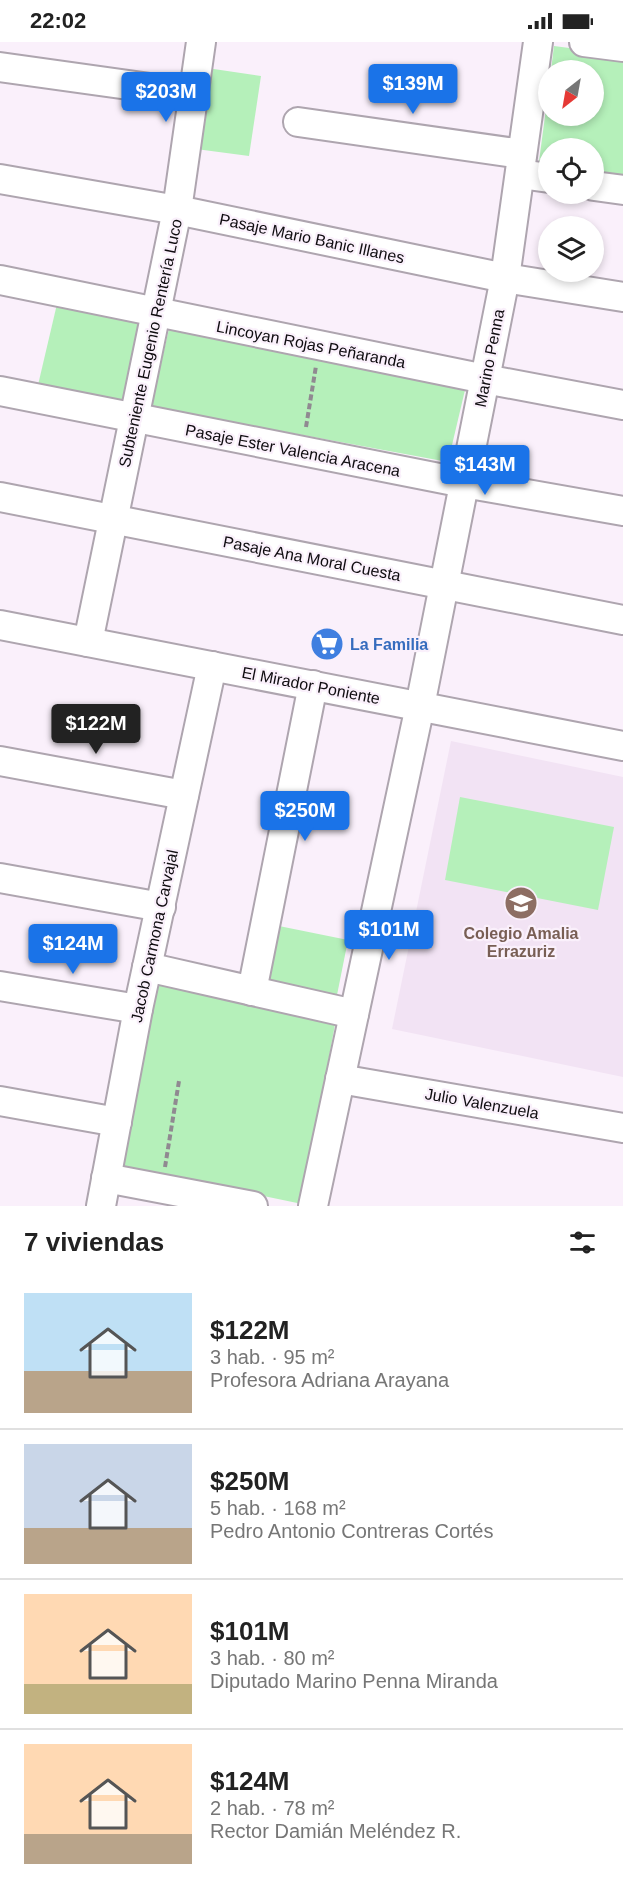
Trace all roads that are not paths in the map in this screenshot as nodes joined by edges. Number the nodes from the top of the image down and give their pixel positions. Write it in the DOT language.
graph roads {
  1 [pos="201,42"];
  2 [pos="538,42"];
  3 [pos="584,42"];
  4 [pos="623,46"];
  5 [pos="0,68"];
  6 [pos="193,94"];
  7 [pos="298,122"];
  8 [pos="521,164"];
  9 [pos="538,172"];
  10 [pos="0,178"];
  11 [pos="604,187"];
  12 [pos="623,190"];
  13 [pos="177,210"];
  14 [pos="505,278"];
  15 [pos="0,280"];
  16 [pos="623,297"];
  17 [pos="156,313"];
  18 [pos="485,379"];
  19 [pos="0,391"];
  20 [pos="623,405"];
  21 [pos="134,419"];
  22 [pos="464,483"];
  23 [pos="0,497"];
  24 [pos="623,511"];
  25 [pos="113,519"];
  26 [pos="444,585"];
  27 [pos="623,620"];
  28 [pos="0,625"];
  29 [pos="88,642"];
  30 [pos="212,666"];
  31 [pos="313,685"];
  32 [pos="420,706"];
  33 [pos="623,746"];
  34 [pos="0,761"];
  35 [pos="184,795"];
  36 [pos="0,878"];
  37 [pos="161,906"];
  38 [pos="147,967"];
  39 [pos="0,986"];
  40 [pos="252,991"];
  41 [pos="138,1009"];
  42 [pos="354,1014"];
  43 [pos="340,1079"];
  44 [pos="0,1101"];
  45 [pos="117,1122"];
  46 [pos="623,1128"];
  47 [pos="106,1178"];
  48 [pos="101,1206"];
  49 [pos="253,1206"];
  50 [pos="313,1206"];
  1 -- 6 [label="street, Subteniente Eugenio Rentería Luco"];
  2 -- 8 [label="street, Marino Penna"];
  3 -- 4 [label="street"];
  5 -- 6 [label="street"];
  6 -- 13 [label="street, Subteniente Eugenio Rentería Luco"];
  7 -- 8 [label="street"];
  8 -- 9 [label="street"];
  8 -- 14 [label="street, Marino Penna"];
  10 -- 13 [label="street, Pasaje Mario Banic Illanes"];
  11 -- 12 [label="street"];
  13 -- 14 [label="street, Pasaje Mario Banic Illanes"];
  13 -- 17 [label="street, Subteniente Eugenio Rentería Luco"];
  14 -- 16 [label="street, Pasaje Mario Banic Illanes"];
  14 -- 18 [label="street, Marino Penna"];
  15 -- 17 [label="street, Lincoyan Rojas Peñaranda"];
  17 -- 18 [label="street, Lincoyan Rojas Peñaranda"];
  17 -- 21 [label="street, Subteniente Eugenio Rentería Luco"];
  18 -- 20 [label="street, Lincoyan Rojas Peñaranda"];
  18 -- 22 [label="street, Marino Penna"];
  19 -- 21 [label="street, Pasaje Ester Valencia Aracena"];
  21 -- 22 [label="street, Pasaje Ester Valencia Aracena"];
  21 -- 25 [label="street, Subteniente Eugenio Rentería Luco"];
  22 -- 24 [label="street, Pasaje Ester Valencia Aracena"];
  22 -- 26 [label="street, Marino Penna"];
  23 -- 25 [label="street, Pasaje Ana Moral Cuesta"];
  25 -- 26 [label="street, Pasaje Ana Moral Cuesta"];
  25 -- 29 [label="street, Subteniente Eugenio Rentería Luco"];
  26 -- 27 [label="street, Pasaje Ana Moral Cuesta"];
  26 -- 32 [label="street, Marino Penna"];
  28 -- 29 [label="street, El Mirador Poniente"];
  29 -- 30 [label="street, El Mirador Poniente"];
  30 -- 31 [label="street, El Mirador Poniente"];
  30 -- 35 [label="street, Jacob Carmona Carvajal"];
  31 -- 32 [label="street, El Mirador Poniente"];
  31 -- 40 [label="street"];
  32 -- 33 [label="street, El Mirador Poniente"];
  32 -- 42 [label="street, Marino Penna"];
  34 -- 35 [label="street"];
  35 -- 37 [label="street, Jacob Carmona Carvajal"];
  36 -- 37 [label="street"];
  37 -- 38 [label="street, Jacob Carmona Carvajal"];
  38 -- 40 [label="street"];
  38 -- 41 [label="street, Jacob Carmona Carvajal"];
  39 -- 41 [label="street"];
  40 -- 42 [label="street"];
  41 -- 45 [label="street, Jacob Carmona Carvajal"];
  42 -- 43 [label="street, Marino Penna"];
  43 -- 46 [label="street, Julio Valenzuela"];
  43 -- 50 [label="street, Marino Penna"];
  44 -- 45 [label="street"];
  45 -- 47 [label="street, Jacob Carmona Carvajal"];
  47 -- 48 [label="street, Jacob Carmona Carvajal"];
  47 -- 49 [label="street"];
}
